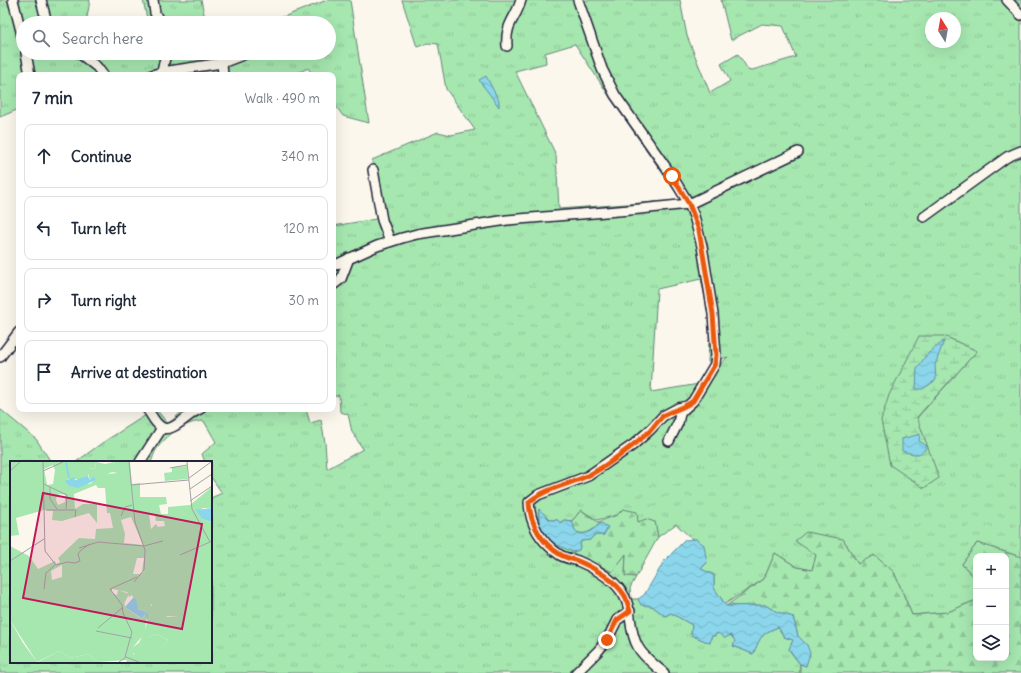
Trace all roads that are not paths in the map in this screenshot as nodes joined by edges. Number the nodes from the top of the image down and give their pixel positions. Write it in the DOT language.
graph roads {
  1 [pos="13,0"];
  2 [pos="41,0"];
  3 [pos="153,0"];
  4 [pos="521,0"];
  5 [pos="578,0"];
  6 [pos="1007,0"];
  7 [pos="1021,15"];
  8 [pos="17,16"];
  9 [pos="45,16"];
  10 [pos="156,16"];
  11 [pos="507,46"];
  12 [pos="27,60"];
  13 [pos="88,60"];
  14 [pos="165,60"];
  15 [pos="230,60"];
  16 [pos="222,63"];
  17 [pos="29,72"];
  18 [pos="101,72"];
  19 [pos="162,72"];
  20 [pos="223,72"];
  21 [pos="1021,151"];
  22 [pos="798,152"];
  23 [pos="373,170"];
  24 [pos="689,204"];
  25 [pos="924,217"];
  26 [pos="390,241"];
  27 [pos="349,258"];
  28 [pos="336,264"];
  29 [pos="336,283"];
  30 [pos="16,336"];
  31 [pos="0,357"];
  32 [pos="688,406"];
  33 [pos="149,412"];
  34 [pos="194,412"];
  35 [pos="162,428"];
  36 [pos="669,441"];
  37 [pos="141,461"];
  38 [pos="630,611"];
  39 [pos="576,673"];
  40 [pos="664,673"];
  1 -- 8 [label="street"];
  2 -- 9 [label="street"];
  3 -- 10 [label="street"];
  4 -- 11 [label="street"];
  5 -- 24 [label="street"];
  6 -- 7 [label="street"];
  12 -- 17 [label="street"];
  13 -- 18 [label="street"];
  14 -- 19 [label="street"];
  15 -- 16 [label="street"];
  16 -- 19 [label="street"];
  16 -- 20 [label="street"];
  21 -- 25 [label="street"];
  22 -- 24 [label="street"];
  23 -- 26 [label="street"];
  24 -- 26 [label="street"];
  24 -- 32 [label="street"];
  26 -- 27 [label="street"];
  27 -- 28 [label="street"];
  27 -- 29 [label="street"];
  30 -- 31 [label="street"];
  32 -- 36 [label="street"];
  32 -- 38 [label="street"];
  33 -- 35 [label="street"];
  34 -- 35 [label="street"];
  35 -- 37 [label="street"];
  38 -- 39 [label="street"];
  38 -- 40 [label="street"];
}
